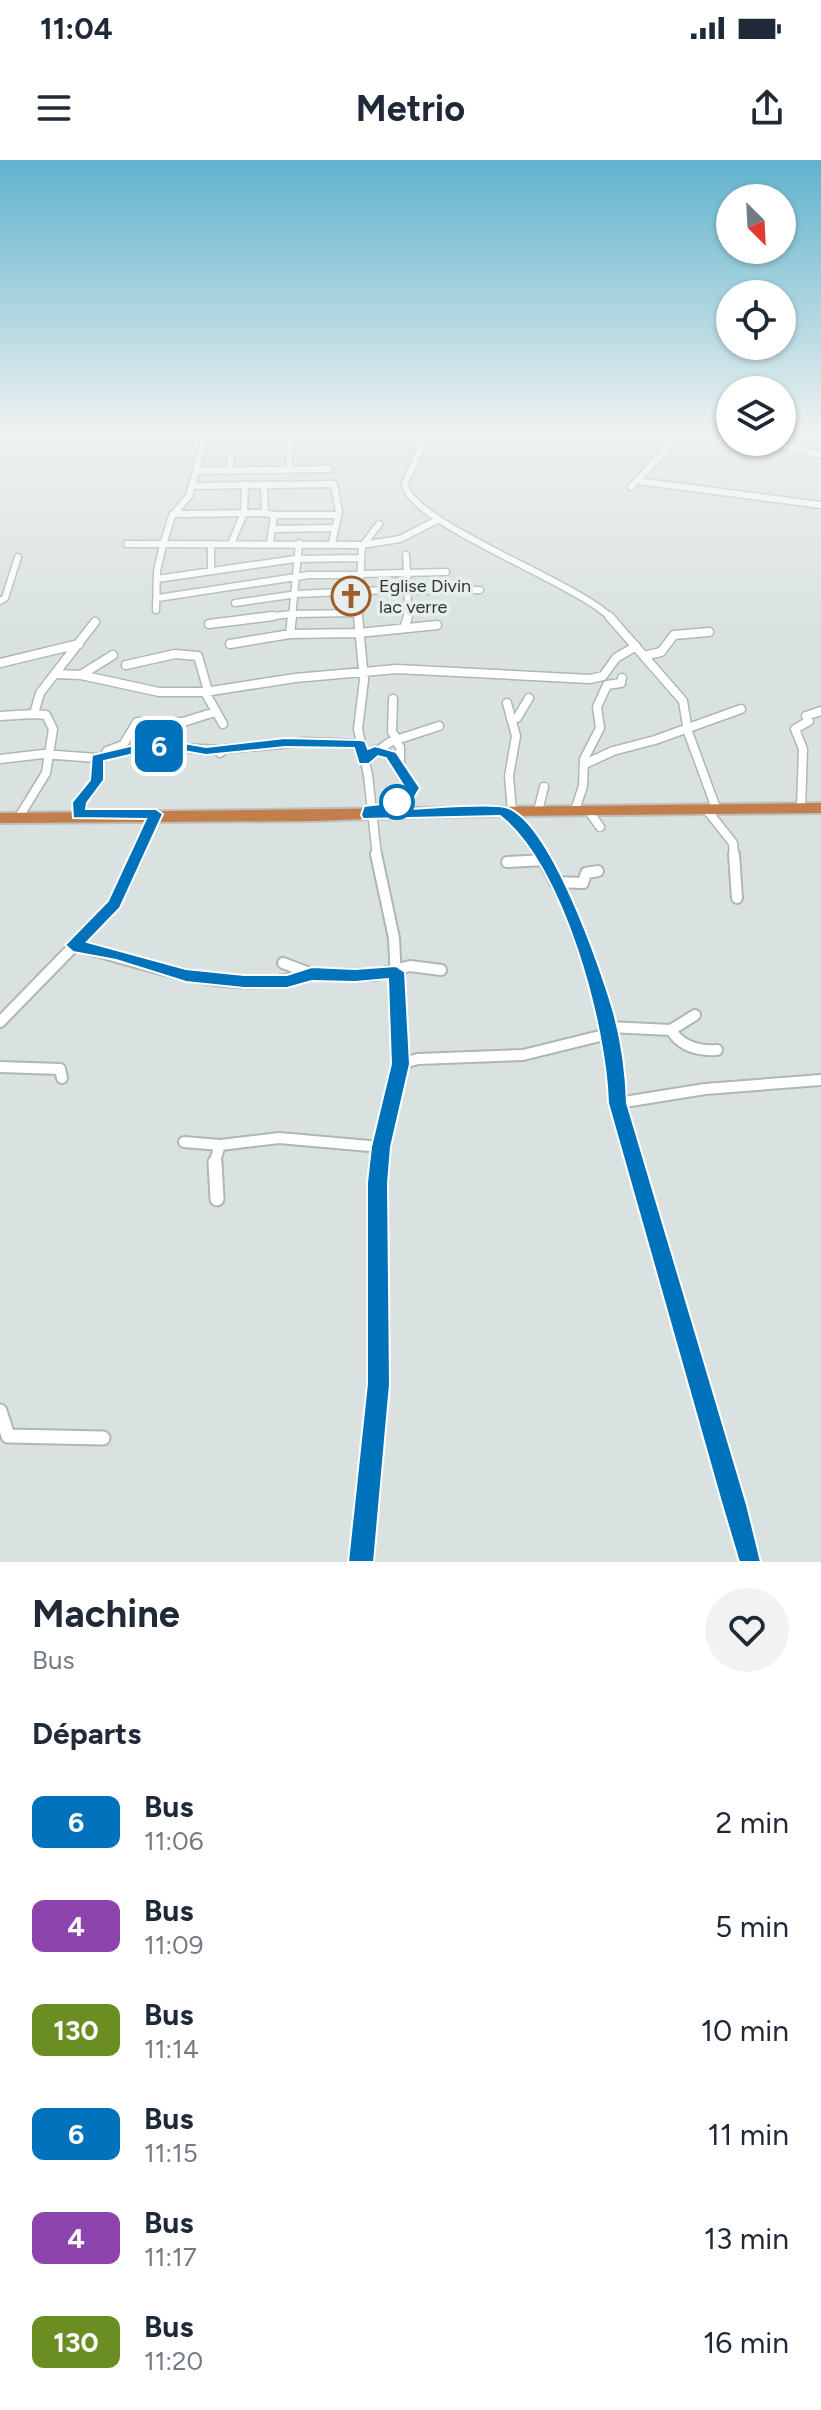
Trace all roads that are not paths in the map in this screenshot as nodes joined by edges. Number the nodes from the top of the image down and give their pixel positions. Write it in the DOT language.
graph roads {
  1 [pos="187,498"];
  2 [pos="245,498"];
  3 [pos="264,498"];
  4 [pos="336,498"];
  5 [pos="412,498"];
  6 [pos="762,498"];
  7 [pos="821,505"];
  8 [pos="244,513"];
  9 [pos="265,513"];
  10 [pos="173,514"];
  11 [pos="274,515"];
  12 [pos="338,515"];
  13 [pos="437,520"];
  14 [pos="379,524"];
  15 [pos="334,528"];
  16 [pos="272,529"];
  17 [pos="270,543"];
  18 [pos="299,543"];
  19 [pos="332,543"];
  20 [pos="127,544"];
  21 [pos="211,544"];
  22 [pos="231,544"];
  23 [pos="363,544"];
  24 [pos="163,545"];
  25 [pos="406,555"];
  26 [pos="18,557"];
  27 [pos="360,558"];
  28 [pos="295,559"];
  29 [pos="211,571"];
  30 [pos="407,572"];
  31 [pos="446,572"];
  32 [pos="361,574"];
  33 [pos="295,577"];
  34 [pos="157,579"];
  35 [pos="409,590"];
  36 [pos="480,590"];
  37 [pos="359,591"];
  38 [pos="293,595"];
  39 [pos="158,598"];
  40 [pos="0,601"];
  41 [pos="235,603"];
  42 [pos="156,610"];
  43 [pos="359,613"];
  44 [pos="291,614"];
  45 [pos="95,622"];
  46 [pos="209,624"];
  47 [pos="437,625"];
  48 [pos="405,626"];
  49 [pos="709,632"];
  50 [pos="359,633"];
  51 [pos="290,634"];
  52 [pos="79,644"];
  53 [pos="230,644"];
  54 [pos="636,646"];
  55 [pos="113,655"];
  56 [pos="644,656"];
  57 [pos="0,663"];
  58 [pos="126,665"];
  59 [pos="361,673"];
  60 [pos="57,674"];
  61 [pos="81,675"];
  62 [pos="622,678"];
  63 [pos="206,691"];
  64 [pos="529,698"];
  65 [pos="393,699"];
  66 [pos="507,703"];
  67 [pos="741,709"];
  68 [pos="821,711"];
  69 [pos="215,712"];
  70 [pos="34,714"];
  71 [pos="0,716"];
  72 [pos="511,719"];
  73 [pos="223,724"];
  74 [pos="439,726"];
  75 [pos="687,727"];
  76 [pos="396,739"];
  77 [pos="360,744"];
  78 [pos="375,750"];
  79 [pos="49,755"];
  80 [pos="100,758"];
  81 [pos="0,759"];
  82 [pos="364,761"];
  83 [pos="585,764"];
  84 [pos="400,766"];
  85 [pos="544,787"];
  86 [pos="711,808"];
  87 [pos="582,810"];
  88 [pos="508,811"];
  89 [pos="538,811"];
  90 [pos="814,811"];
  91 [pos="369,813"];
  92 [pos="79,814"];
  93 [pos="156,814"];
  94 [pos="19,817"];
  95 [pos="0,818"];
  96 [pos="600,827"];
  97 [pos="545,860"];
  98 [pos="507,862"];
  99 [pos="598,871"];
  100 [pos="555,882"];
  101 [pos="737,898"];
  102 [pos="73,945"];
  103 [pos="283,963"];
  104 [pos="441,970"];
  105 [pos="396,972"];
  106 [pos="312,974"];
  107 [pos="695,1015"];
  108 [pos="0,1022"];
  109 [pos="608,1030"];
  110 [pos="671,1030"];
  111 [pos="717,1050"];
  112 [pos="400,1064"];
  113 [pos="0,1067"];
  114 [pos="62,1078"];
  115 [pos="821,1080"];
  116 [pos="618,1103"];
  117 [pos="184,1142"];
  118 [pos="220,1145"];
  119 [pos="381,1147"];
  120 [pos="217,1199"];
  121 [pos="0,1411"];
  122 [pos="103,1438"];
  123 [pos="361,1562"];
  124 [pos="748,1562"];
  1 -- 10 [label="street"];
  2 -- 8 [label="street"];
  3 -- 9 [label="street"];
  4 -- 12 [label="street"];
  5 -- 13 [label="street"];
  6 -- 7 [label="street"];
  8 -- 9 [label="street"];
  8 -- 10 [label="street"];
  8 -- 22 [label="street"];
  9 -- 11 [label="street"];
  10 -- 24 [label="street"];
  11 -- 12 [label="street"];
  11 -- 16 [label="street"];
  12 -- 15 [label="street"];
  13 -- 23 [label="street"];
  13 -- 54 [label="street"];
  14 -- 23 [label="street"];
  15 -- 16 [label="street"];
  15 -- 19 [label="street"];
  16 -- 17 [label="street"];
  17 -- 18 [label="street"];
  17 -- 22 [label="street"];
  18 -- 19 [label="street"];
  18 -- 28 [label="street"];
  19 -- 23 [label="street"];
  20 -- 24 [label="street"];
  21 -- 22 [label="street"];
  21 -- 24 [label="street"];
  21 -- 29 [label="street"];
  23 -- 27 [label="street"];
  24 -- 34 [label="street"];
  25 -- 30 [label="street"];
  26 -- 40 [label="street"];
  27 -- 28 [label="street"];
  27 -- 32 [label="street"];
  28 -- 29 [label="street"];
  28 -- 33 [label="street"];
  29 -- 34 [label="street"];
  30 -- 31 [label="street"];
  30 -- 32 [label="street"];
  30 -- 35 [label="street"];
  32 -- 33 [label="street"];
  32 -- 37 [label="street"];
  33 -- 38 [label="street"];
  33 -- 39 [label="street"];
  34 -- 39 [label="street"];
  35 -- 36 [label="street"];
  35 -- 37 [label="street"];
  35 -- 48 [label="street"];
  37 -- 38 [label="street"];
  37 -- 43 [label="street"];
  38 -- 41 [label="street"];
  38 -- 44 [label="street"];
  39 -- 42 [label="street"];
  43 -- 44 [label="street"];
  43 -- 50 [label="street"];
  44 -- 46 [label="street"];
  44 -- 51 [label="street"];
  45 -- 52 [label="street"];
  47 -- 48 [label="street"];
  48 -- 50 [label="street"];
  49 -- 56 [label="street"];
  50 -- 51 [label="street"];
  50 -- 59 [label="street"];
  51 -- 53 [label="street"];
  52 -- 57 [label="street"];
  52 -- 60 [label="street"];
  54 -- 56 [label="street"];
  54 -- 59 [label="street"];
  55 -- 61 [label="street"];
  56 -- 75 [label="street"];
  58 -- 63 [label="street"];
  59 -- 63 [label="street"];
  59 -- 77 [label="street"];
  60 -- 61 [label="street"];
  60 -- 70 [label="street"];
  61 -- 63 [label="street"];
  62 -- 83 [label="street"];
  63 -- 69 [label="street"];
  64 -- 72 [label="street"];
  65 -- 76 [label="street"];
  66 -- 72 [label="street"];
  67 -- 75 [label="street"];
  68 -- 90 [label="street"];
  69 -- 73 [label="street"];
  69 -- 80 [label="street"];
  70 -- 71 [label="street"];
  70 -- 79 [label="street"];
  72 -- 88 [label="street"];
  74 -- 76 [label="street"];
  75 -- 83 [label="street"];
  75 -- 86 [label="street"];
  76 -- 78 [label="street"];
  76 -- 84 [label="street"];
  77 -- 80 [label="street"];
  77 -- 82 [label="street"];
  78 -- 82 [label="street"];
  78 -- 84 [label="street"];
  79 -- 80 [label="street"];
  79 -- 81 [label="street"];
  79 -- 94 [label="street"];
  80 -- 92 [label="street"];
  82 -- 91 [label="street"];
  83 -- 87 [label="street"];
  84 -- 91 [label="street"];
  85 -- 89 [label="street"];
  86 -- 87 [label="highway"];
  86 -- 90 [label="highway"];
  86 -- 101 [label="street"];
  87 -- 89 [label="highway"];
  87 -- 96 [label="street"];
  88 -- 89 [label="highway"];
  88 -- 91 [label="highway"];
  88 -- 97 [label="street"];
  91 -- 93 [label="highway"];
  91 -- 105 [label="street"];
  92 -- 93 [label="highway"];
  92 -- 94 [label="highway"];
  93 -- 102 [label="street"];
  94 -- 95 [label="highway"];
  97 -- 98 [label="street"];
  97 -- 100 [label="street"];
  99 -- 100 [label="street"];
  100 -- 109 [label="street"];
  102 -- 106 [label="street"];
  102 -- 108 [label="street"];
  103 -- 106 [label="street"];
  104 -- 105 [label="street"];
  105 -- 106 [label="street"];
  105 -- 112 [label="street"];
  107 -- 110 [label="street"];
  109 -- 110 [label="street"];
  109 -- 112 [label="street"];
  109 -- 116 [label="street"];
  110 -- 111 [label="street"];
  112 -- 119 [label="street"];
  113 -- 114 [label="street"];
  115 -- 116 [label="street"];
  116 -- 124 [label="street"];
  117 -- 118 [label="street"];
  118 -- 119 [label="street"];
  118 -- 120 [label="street"];
  119 -- 123 [label="street"];
  121 -- 122 [label="street"];
}
